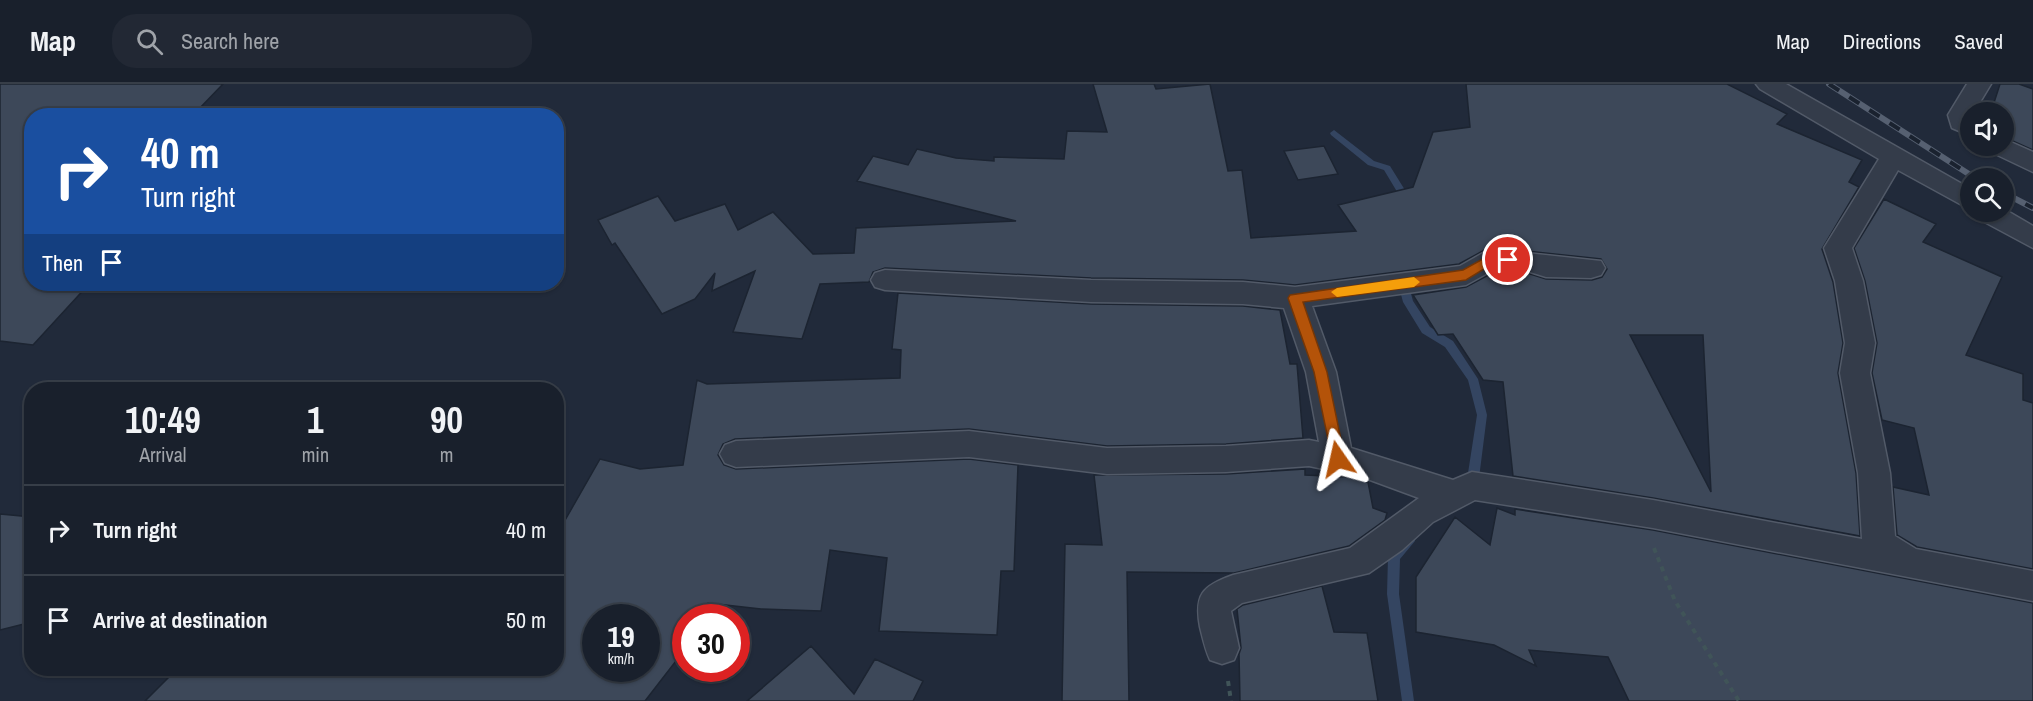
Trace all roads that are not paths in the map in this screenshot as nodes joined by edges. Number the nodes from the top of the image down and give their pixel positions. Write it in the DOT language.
graph roads {
  1 [pos="1768,84"];
  2 [pos="1979,84"];
  3 [pos="1968,102"];
  4 [pos="2014,153"];
  5 [pos="1894,156"];
  6 [pos="2033,163"];
  7 [pos="1960,195"];
  8 [pos="2005,222"];
  9 [pos="2033,238"];
  10 [pos="1591,268"];
  11 [pos="885,280"];
  12 [pos="1295,298"];
  13 [pos="736,454"];
  14 [pos="1338,459"];
  15 [pos="1454,494"];
  16 [pos="1907,561"];
  17 [pos="2033,586"];
  18 [pos="1222,648"];
  1 -- 5 [label="street"];
  2 -- 3 [label="street"];
  4 -- 6 [label="street"];
  5 -- 7 [label="street"];
  5 -- 16 [label="street"];
  8 -- 9 [label="street"];
  10 -- 12 [label="street"];
  11 -- 12 [label="street"];
  12 -- 14 [label="street"];
  13 -- 14 [label="street"];
  14 -- 15 [label="street"];
  15 -- 16 [label="street"];
  15 -- 18 [label="street"];
  16 -- 17 [label="street"];
}
